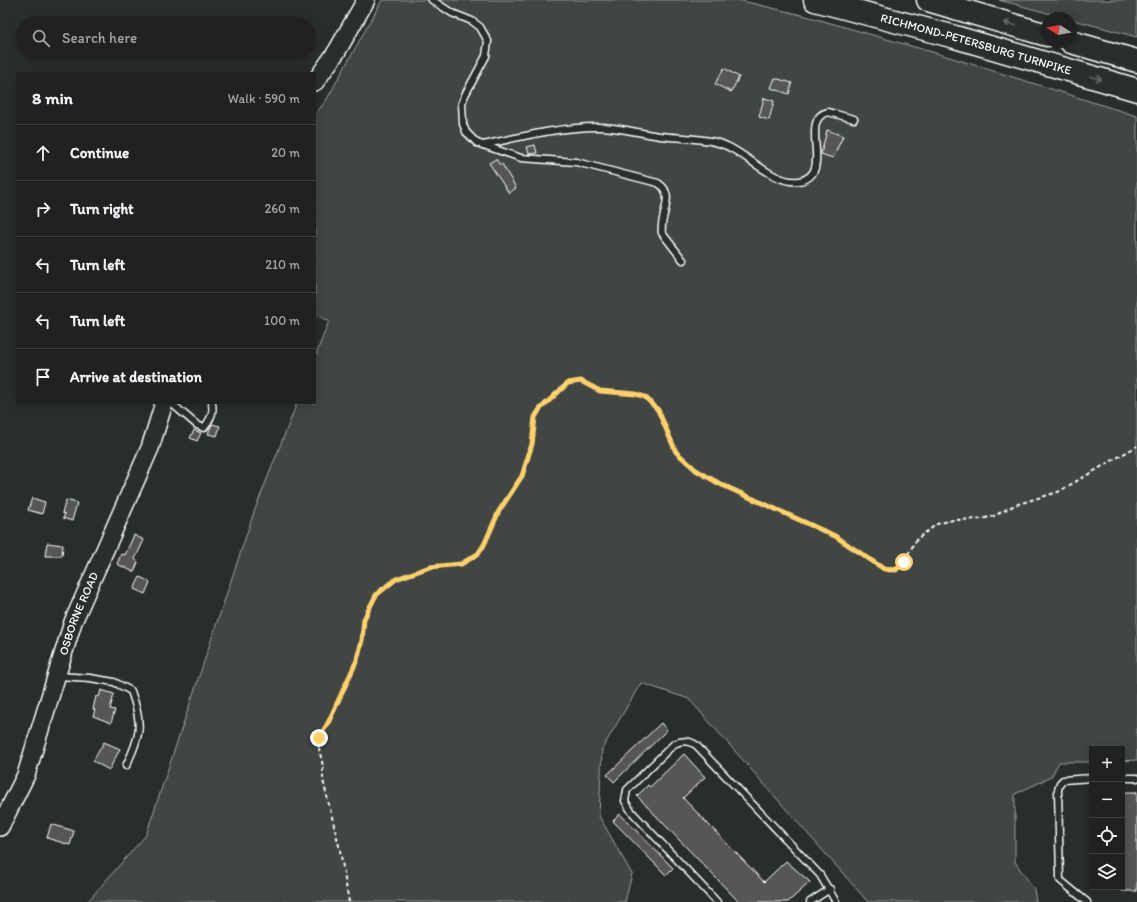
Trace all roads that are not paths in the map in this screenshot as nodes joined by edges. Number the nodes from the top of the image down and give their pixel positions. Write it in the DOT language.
graph roads {
  1 [pos="366,0"];
  2 [pos="432,0"];
  3 [pos="815,0"];
  4 [pos="928,0"];
  5 [pos="1041,33"];
  6 [pos="1077,44"];
  7 [pos="1137,61"];
  8 [pos="316,81"];
  9 [pos="1137,90"];
  10 [pos="854,119"];
  11 [pos="482,145"];
  12 [pos="683,260"];
  13 [pos="164,404"];
  14 [pos="172,404"];
  15 [pos="212,404"];
  16 [pos="57,676"];
  17 [pos="126,766"];
  18 [pos="1089,778"];
  19 [pos="1125,778"];
  20 [pos="1137,778"];
  21 [pos="0,827"];
  22 [pos="830,889"];
  23 [pos="717,902"];
  24 [pos="810,902"];
  25 [pos="836,902"];
  26 [pos="1086,902"];
  1 -- 8 [label="street"];
  2 -- 11 [label="lane"];
  3 -- 9 [label="highway, RICHMOND-PETERSBURG TURNPIKE, one-way"];
  5 -- 4 [label="highway, one-way"];
  6 -- 7 [label="highway"];
  10 -- 11 [label="lane"];
  11 -- 12 [label="lane"];
  13 -- 16 [label="street, OSBORNE ROAD"];
  14 -- 15 [label="lane"];
  16 -- 17 [label="lane"];
  16 -- 21 [label="street, OSBORNE ROAD"];
  18 -- 26 [label="lane"];
  19 -- 20 [label="lane"];
  22 -- 23 [label="lane"];
  22 -- 24 [label="lane"];
  22 -- 25 [label="lane"];
}
